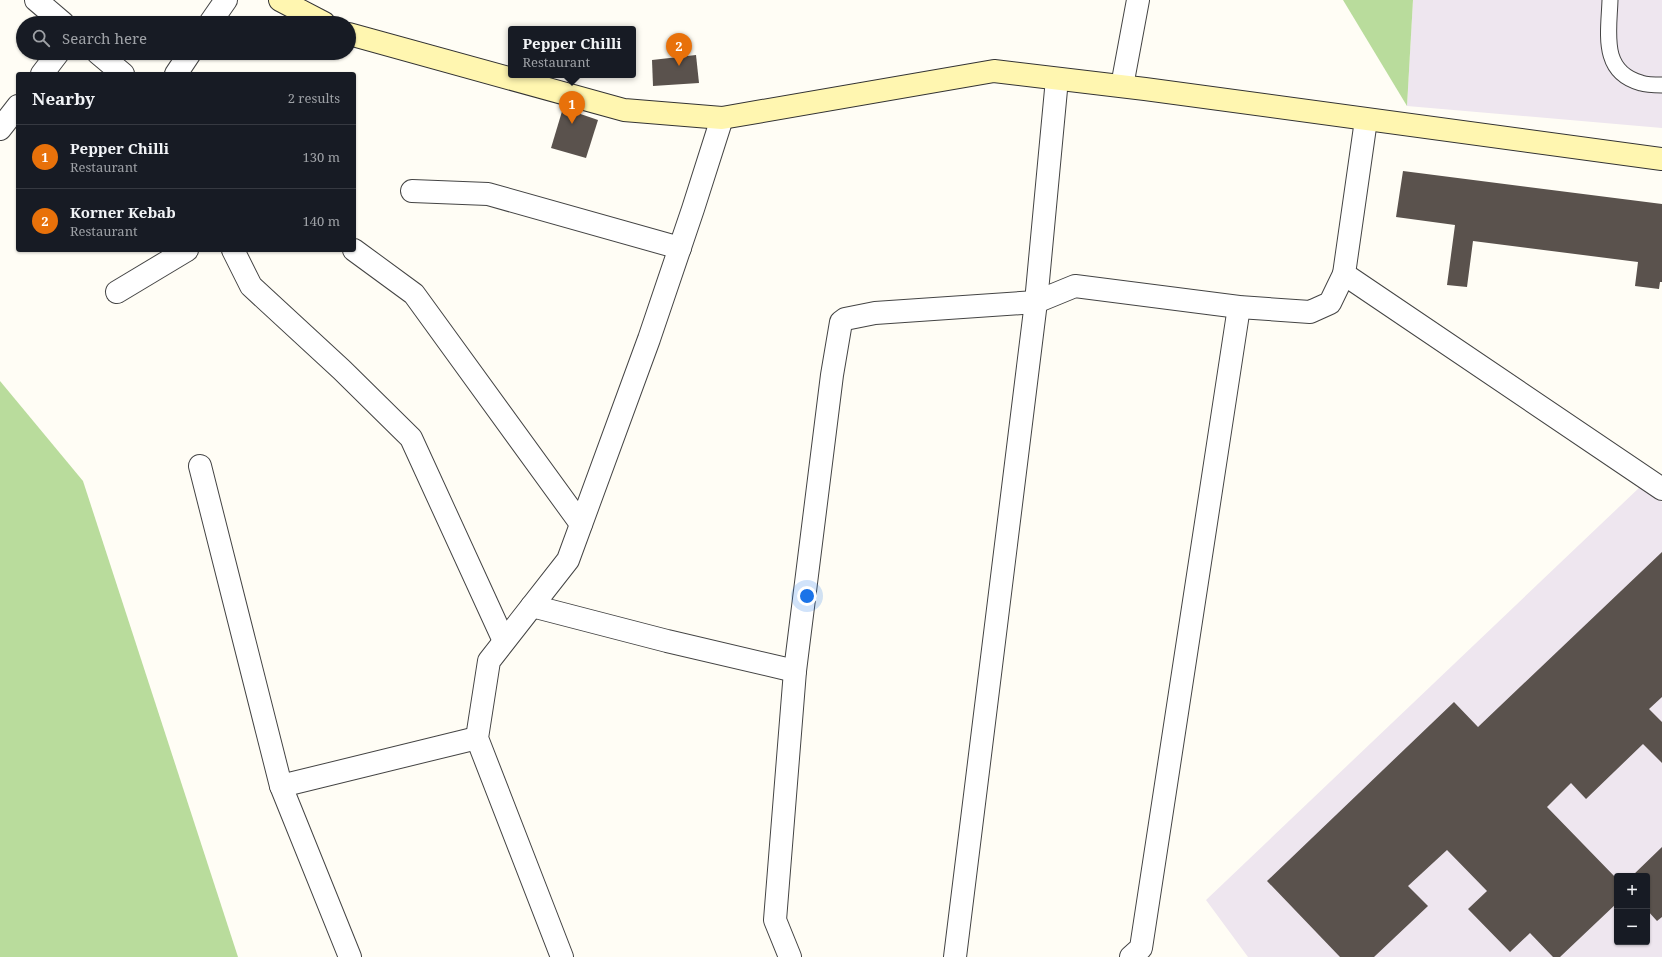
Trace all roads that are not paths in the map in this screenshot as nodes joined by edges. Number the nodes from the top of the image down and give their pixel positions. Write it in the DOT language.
graph roads {
  1 [pos="36,0"];
  2 [pos="226,0"];
  3 [pos="280,0"];
  4 [pos="1138,0"];
  5 [pos="1610,0"];
  6 [pos="55,16"];
  7 [pos="215,16"];
  8 [pos="311,16"];
  9 [pos="356,36"];
  10 [pos="53,60"];
  11 [pos="106,60"];
  12 [pos="44,72"];
  13 [pos="121,72"];
  14 [pos="508,78"];
  15 [pos="508,78"];
  16 [pos="1057,79"];
  17 [pos="1662,85"];
  18 [pos="1122,86"];
  19 [pos="16,109"];
  20 [pos="722,118"];
  21 [pos="1366,120"];
  22 [pos="0,129"];
  23 [pos="1662,159"];
  24 [pos="412,191"];
  25 [pos="680,248"];
  26 [pos="356,251"];
  27 [pos="184,252"];
  28 [pos="234,252"];
  29 [pos="1344,274"];
  30 [pos="118,292"];
  31 [pos="1036,302"];
  32 [pos="1239,307"];
  33 [pos="200,466"];
  34 [pos="1662,489"];
  35 [pos="581,524"];
  36 [pos="532,606"];
  37 [pos="504,641"];
  38 [pos="795,671"];
  39 [pos="478,738"];
  40 [pos="281,786"];
  41 [pos="350,957"];
  42 [pos="562,957"];
  43 [pos="790,957"];
  44 [pos="955,957"];
  45 [pos="1131,957"];
  1 -- 6 [label="street"];
  2 -- 7 [label="street"];
  3 -- 8 [label="main road"];
  4 -- 18 [label="street"];
  5 -- 17 [label="lane"];
  9 -- 15 [label="main road"];
  10 -- 12 [label="street"];
  11 -- 13 [label="street"];
  14 -- 20 [label="main road"];
  16 -- 18 [label="main road"];
  16 -- 20 [label="main road"];
  16 -- 31 [label="street"];
  18 -- 21 [label="main road"];
  19 -- 22 [label="street"];
  20 -- 25 [label="street"];
  21 -- 23 [label="main road"];
  21 -- 29 [label="street"];
  24 -- 25 [label="street"];
  25 -- 35 [label="street"];
  26 -- 35 [label="street"];
  27 -- 30 [label="street"];
  28 -- 37 [label="street"];
  29 -- 32 [label="street"];
  29 -- 34 [label="street"];
  31 -- 32 [label="street"];
  31 -- 38 [label="street"];
  31 -- 44 [label="street"];
  32 -- 45 [label="street"];
  33 -- 40 [label="street"];
  35 -- 36 [label="street"];
  36 -- 37 [label="street"];
  36 -- 38 [label="street"];
  37 -- 39 [label="street"];
  38 -- 43 [label="street"];
  39 -- 40 [label="street"];
  39 -- 42 [label="street"];
  40 -- 41 [label="street"];
}
